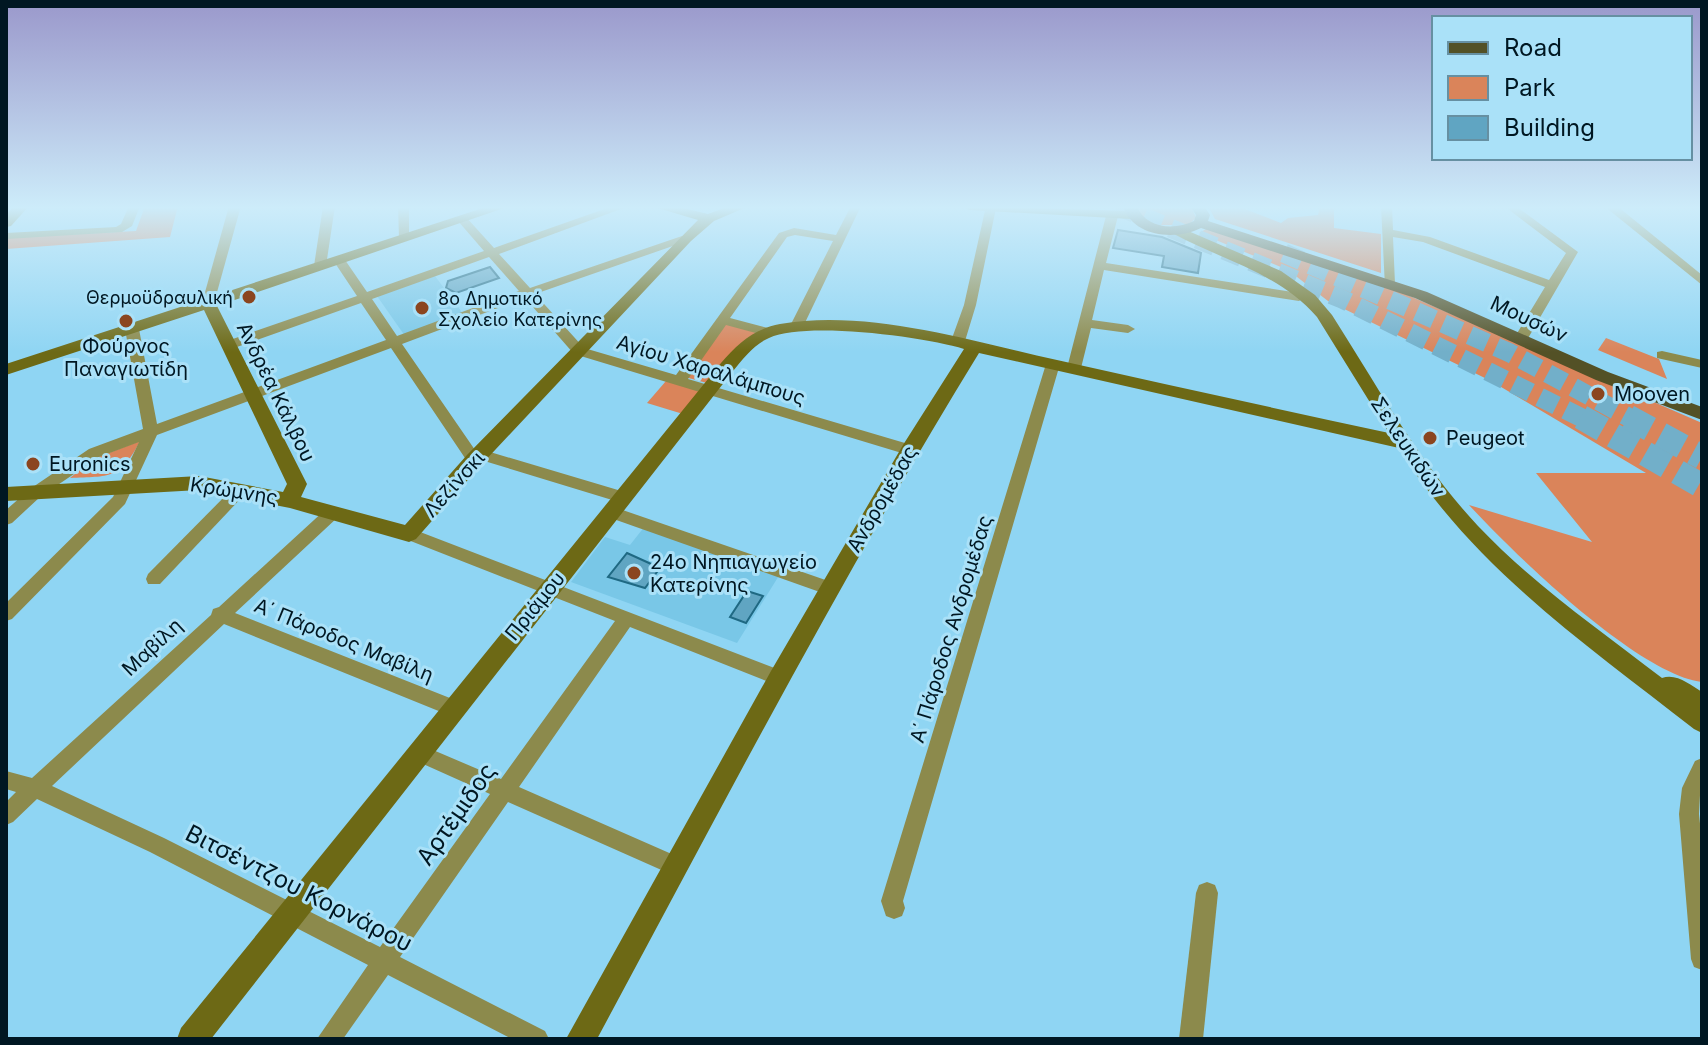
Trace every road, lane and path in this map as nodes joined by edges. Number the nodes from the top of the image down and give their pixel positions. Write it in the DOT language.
graph roads {
  1 [pos="221,255"];
  2 [pos="322,255"];
  3 [pos="355,255"];
  4 [pos="482,255"];
  5 [pos="492,255"];
  6 [pos="637,255"];
  7 [pos="670,255"];
  8 [pos="769,255"];
  9 [pos="833,255"];
  10 [pos="980,255"];
  11 [pos="1103,255"];
  12 [pos="1230,255"];
  13 [pos="1298,255"];
  14 [pos="1388,255"];
  15 [pos="1469,255"];
  16 [pos="1570,255"];
  17 [pos="1670,255"];
  18 [pos="339,260"];
  19 [pos="320,266"];
  20 [pos="1100,266"];
  21 [pos="1702,281"];
  22 [pos="1389,284"];
  23 [pos="1553,286"];
  24 [pos="526,293"];
  25 [pos="364,296"];
  26 [pos="1299,297"];
  27 [pos="208,303"];
  28 [pos="723,320"];
  29 [pos="1084,323"];
  30 [pos="796,328"];
  31 [pos="132,329"];
  32 [pos="1128,329"];
  33 [pos="767,332"];
  34 [pos="1515,337"];
  35 [pos="396,342"];
  36 [pos="966,344"];
  37 [pos="229,345"];
  38 [pos="579,351"];
  39 [pos="1662,355"];
  40 [pos="1053,364"];
  41 [pos="1702,364"];
  42 [pos="1074,368"];
  43 [pos="6,369"];
  44 [pos="679,381"];
  45 [pos="708,391"];
  46 [pos="256,395"];
  47 [pos="1702,414"];
  48 [pos="151,433"];
  49 [pos="1404,443"];
  50 [pos="910,450"];
  51 [pos="477,457"];
  52 [pos="128,486"];
  53 [pos="240,490"];
  54 [pos="35,493"];
  55 [pos="6,494"];
  56 [pos="289,501"];
  57 [pos="616,504"];
  58 [pos="332,513"];
  59 [pos="6,519"];
  60 [pos="409,534"];
  61 [pos="154,579"];
  62 [pos="548,589"];
  63 [pos="831,589"];
  64 [pos="6,614"];
  65 [pos="219,614"];
  66 [pos="626,619"];
  67 [pos="1641,672"];
  68 [pos="779,678"];
  69 [pos="1666,683"];
  70 [pos="1702,692"];
  71 [pos="1702,704"];
  72 [pos="453,708"];
  73 [pos="1702,722"];
  74 [pos="419,753"];
  75 [pos="1702,767"];
  76 [pos="6,780"];
  77 [pos="35,788"];
  78 [pos="505,790"];
  79 [pos="6,815"];
  80 [pos="675,866"];
  81 [pos="1207,893"];
  82 [pos="894,908"];
  83 [pos="292,915"];
  84 [pos="1702,959"];
  85 [pos="385,961"];
  86 [pos="192,1039"];
  87 [pos="329,1039"];
  88 [pos="537,1039"];
  89 [pos="581,1039"];
  90 [pos="1191,1039"];
  1 -- 27 [label="street"];
  2 -- 19 [label="street"];
  3 -- 18 [label="street"];
  4 -- 25 [label="street"];
  5 -- 24 [label="street"];
  6 -- 24 [label="street"];
  7 -- 38 [label="street, Λεζίνσκι"];
  8 -- 28 [label="street"];
  9 -- 30 [label="street"];
  10 -- 36 [label="street"];
  11 -- 20 [label="street"];
  12 -- 49 [label="street, Σελευκιδών"];
  13 -- 22 [label="main road, Μουσών"];
  14 -- 22 [label="street"];
  15 -- 23 [label="street"];
  16 -- 23 [label="street"];
  17 -- 21 [label="street"];
  18 -- 19 [label="street"];
  18 -- 25 [label="street"];
  19 -- 27 [label="street"];
  20 -- 26 [label="street"];
  20 -- 29 [label="street"];
  22 -- 34 [label="main road, Μουσών"];
  23 -- 34 [label="street"];
  24 -- 35 [label="street"];
  24 -- 38 [label="street"];
  25 -- 35 [label="street"];
  25 -- 37 [label="street"];
  27 -- 31 [label="street"];
  27 -- 37 [label="street, Ανδρέα Κάλβου"];
  28 -- 33 [label="street"];
  28 -- 44 [label="street"];
  29 -- 32 [label="street"];
  29 -- 42 [label="street"];
  30 -- 33 [label="street"];
  30 -- 36 [label="street"];
  31 -- 43 [label="street"];
  31 -- 48 [label="street"];
  33 -- 45 [label="street, Πριάμου"];
  34 -- 47 [label="main road, Μουσών"];
  35 -- 46 [label="street"];
  35 -- 51 [label="street"];
  36 -- 40 [label="street"];
  36 -- 50 [label="street, Ανδρομέδας"];
  37 -- 46 [label="street, Ανδρέα Κάλβου"];
  38 -- 44 [label="street, Αγίου Χαραλάμπους"];
  38 -- 51 [label="street, Λεζίνσκι"];
  39 -- 41 [label="street"];
  40 -- 42 [label="street"];
  40 -- 82 [label="street, Α΄ Πάροδος Ανδρομέδας"];
  42 -- 49 [label="street"];
  44 -- 45 [label="street, Αγίου Χαραλάμπους"];
  45 -- 50 [label="street, Αγίου Χαραλάμπους"];
  45 -- 57 [label="street, Πριάμου"];
  46 -- 48 [label="street"];
  46 -- 56 [label="street, Ανδρέα Κάλβου"];
  48 -- 52 [label="street"];
  48 -- 54 [label="street"];
  49 -- 67 [label="street, Σελευκιδών"];
  50 -- 63 [label="street, Ανδρομέδας"];
  51 -- 57 [label="street"];
  51 -- 60 [label="street, Λεζίνσκι"];
  52 -- 53 [label="street, Κρώμνης"];
  52 -- 54 [label="street, Κρώμνης"];
  52 -- 64 [label="street"];
  53 -- 56 [label="street, Κρώμνης"];
  53 -- 61 [label="street"];
  54 -- 55 [label="street, Κρώμνης"];
  54 -- 59 [label="street"];
  56 -- 58 [label="street, Κρώμνης"];
  57 -- 62 [label="street, Πριάμου"];
  57 -- 63 [label="street"];
  58 -- 60 [label="street, Κρώμνης"];
  58 -- 65 [label="street, Μαβίλη"];
  60 -- 62 [label="street, Λεζίνσκι"];
  62 -- 66 [label="street, Λεζίνσκι"];
  62 -- 72 [label="street, Πριάμου"];
  63 -- 68 [label="street, Ανδρομέδας"];
  65 -- 72 [label="street, Α΄ Πάροδος Μαβίλη"];
  65 -- 77 [label="street, Μαβίλη"];
  66 -- 68 [label="street, Λεζίνσκι"];
  66 -- 78 [label="street, Αρτέμιδος"];
  67 -- 69 [label="street, Σελευκιδών"];
  67 -- 73 [label="street, Σελευκιδών"];
  68 -- 80 [label="street, Ανδρομέδας"];
  69 -- 70 [label="street"];
  69 -- 71 [label="street, Σελευκιδών"];
  72 -- 74 [label="street, Πριάμου"];
  74 -- 78 [label="street"];
  74 -- 83 [label="street, Πριάμου"];
  75 -- 84 [label="street"];
  76 -- 77 [label="street, Βιτσέντζου Κορνάρου"];
  77 -- 79 [label="street, Μαβίλη"];
  77 -- 83 [label="street, Βιτσέντζου Κορνάρου"];
  78 -- 80 [label="street"];
  78 -- 85 [label="street, Αρτέμιδος"];
  80 -- 89 [label="street, Ανδρομέδας"];
  81 -- 90 [label="street"];
  83 -- 85 [label="street, Βιτσέντζου Κορνάρου"];
  83 -- 86 [label="street, Πριάμου"];
  85 -- 87 [label="street, Αρτέμιδος"];
  85 -- 88 [label="street, Βιτσέντζου Κορνάρου"];
}
